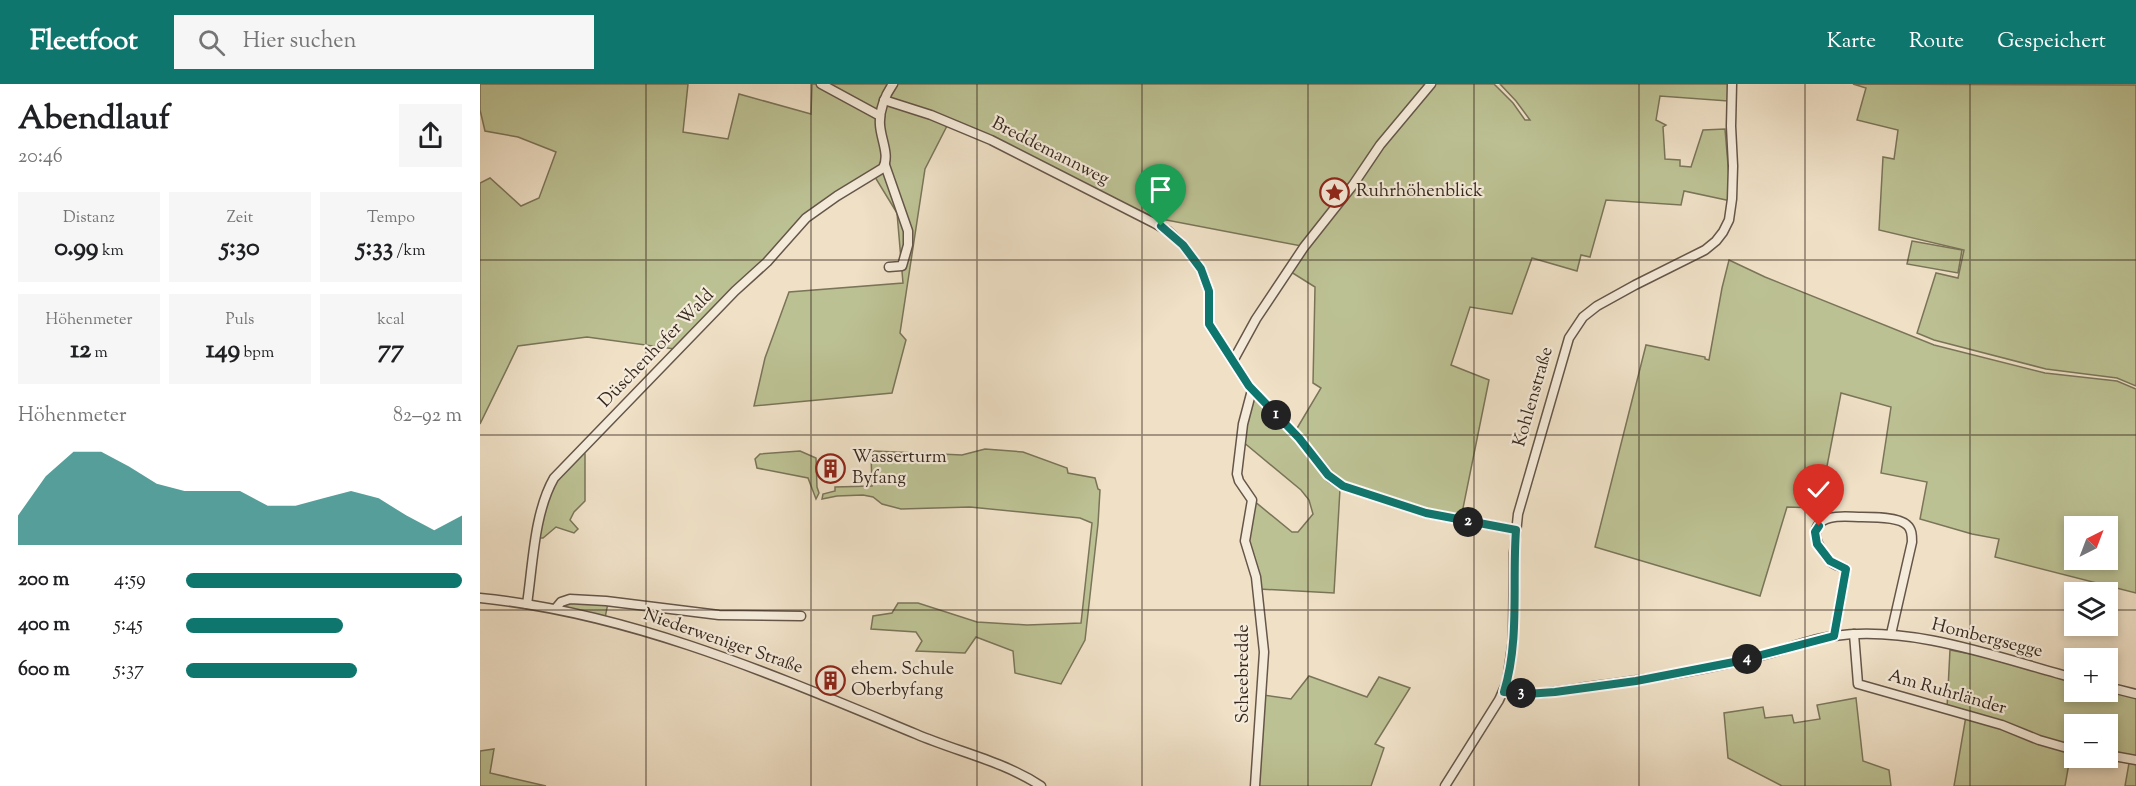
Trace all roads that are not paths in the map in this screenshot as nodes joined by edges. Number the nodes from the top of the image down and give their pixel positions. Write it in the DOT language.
graph roads {
  1 [pos="821,84"];
  2 [pos="893,84"];
  3 [pos="1431,84"];
  4 [pos="1732,84"];
  5 [pos="884,100"];
  6 [pos="880,116"];
  7 [pos="885,165"];
  8 [pos="889,267"];
  9 [pos="1233,361"];
  10 [pos="1252,390"];
  11 [pos="1516,530"];
  12 [pos="480,598"];
  13 [pos="527,603"];
  14 [pos="556,608"];
  15 [pos="801,616"];
  16 [pos="1854,634"];
  17 [pos="1891,634"];
  18 [pos="1834,636"];
  19 [pos="2064,675"];
  20 [pos="2118,690"];
  21 [pos="1504,692"];
  22 [pos="2136,694"];
  23 [pos="2064,747"];
  24 [pos="2118,757"];
  25 [pos="2136,760"];
  26 [pos="1041,786"];
  27 [pos="1256,786"];
  28 [pos="1445,786"];
  1 -- 6 [label="street"];
  2 -- 5 [label="street"];
  3 -- 9 [label="street"];
  4 -- 11 [label="street, Kohlenstraße"];
  5 -- 6 [label="street"];
  5 -- 9 [label="street, Breddemannweg"];
  6 -- 7 [label="street"];
  7 -- 8 [label="street"];
  7 -- 13 [label="street, Düschenhofer Wald"];
  9 -- 10 [label="street, Breddemannweg"];
  10 -- 11 [label="street, Breddemannweg"];
  10 -- 27 [label="street, Scheebredde"];
  11 -- 21 [label="street, Kohlenstraße"];
  12 -- 13 [label="street, Niederweniger Straße"];
  13 -- 14 [label="street, Niederweniger Straße"];
  14 -- 15 [label="street, Niederweniger Straße"];
  14 -- 26 [label="street, Niederweniger Straße"];
  16 -- 17 [label="street, Hombergsegge"];
  16 -- 18 [label="street, Hombergsegge"];
  16 -- 23 [label="street, Am Ruhrländer"];
  17 -- 18 [label="street"];
  17 -- 19 [label="street, Hombergsegge"];
  18 -- 21 [label="street, Hombergsegge"];
  20 -- 22 [label="street"];
  21 -- 28 [label="street, Kohlenstraße"];
  24 -- 25 [label="street"];
}
